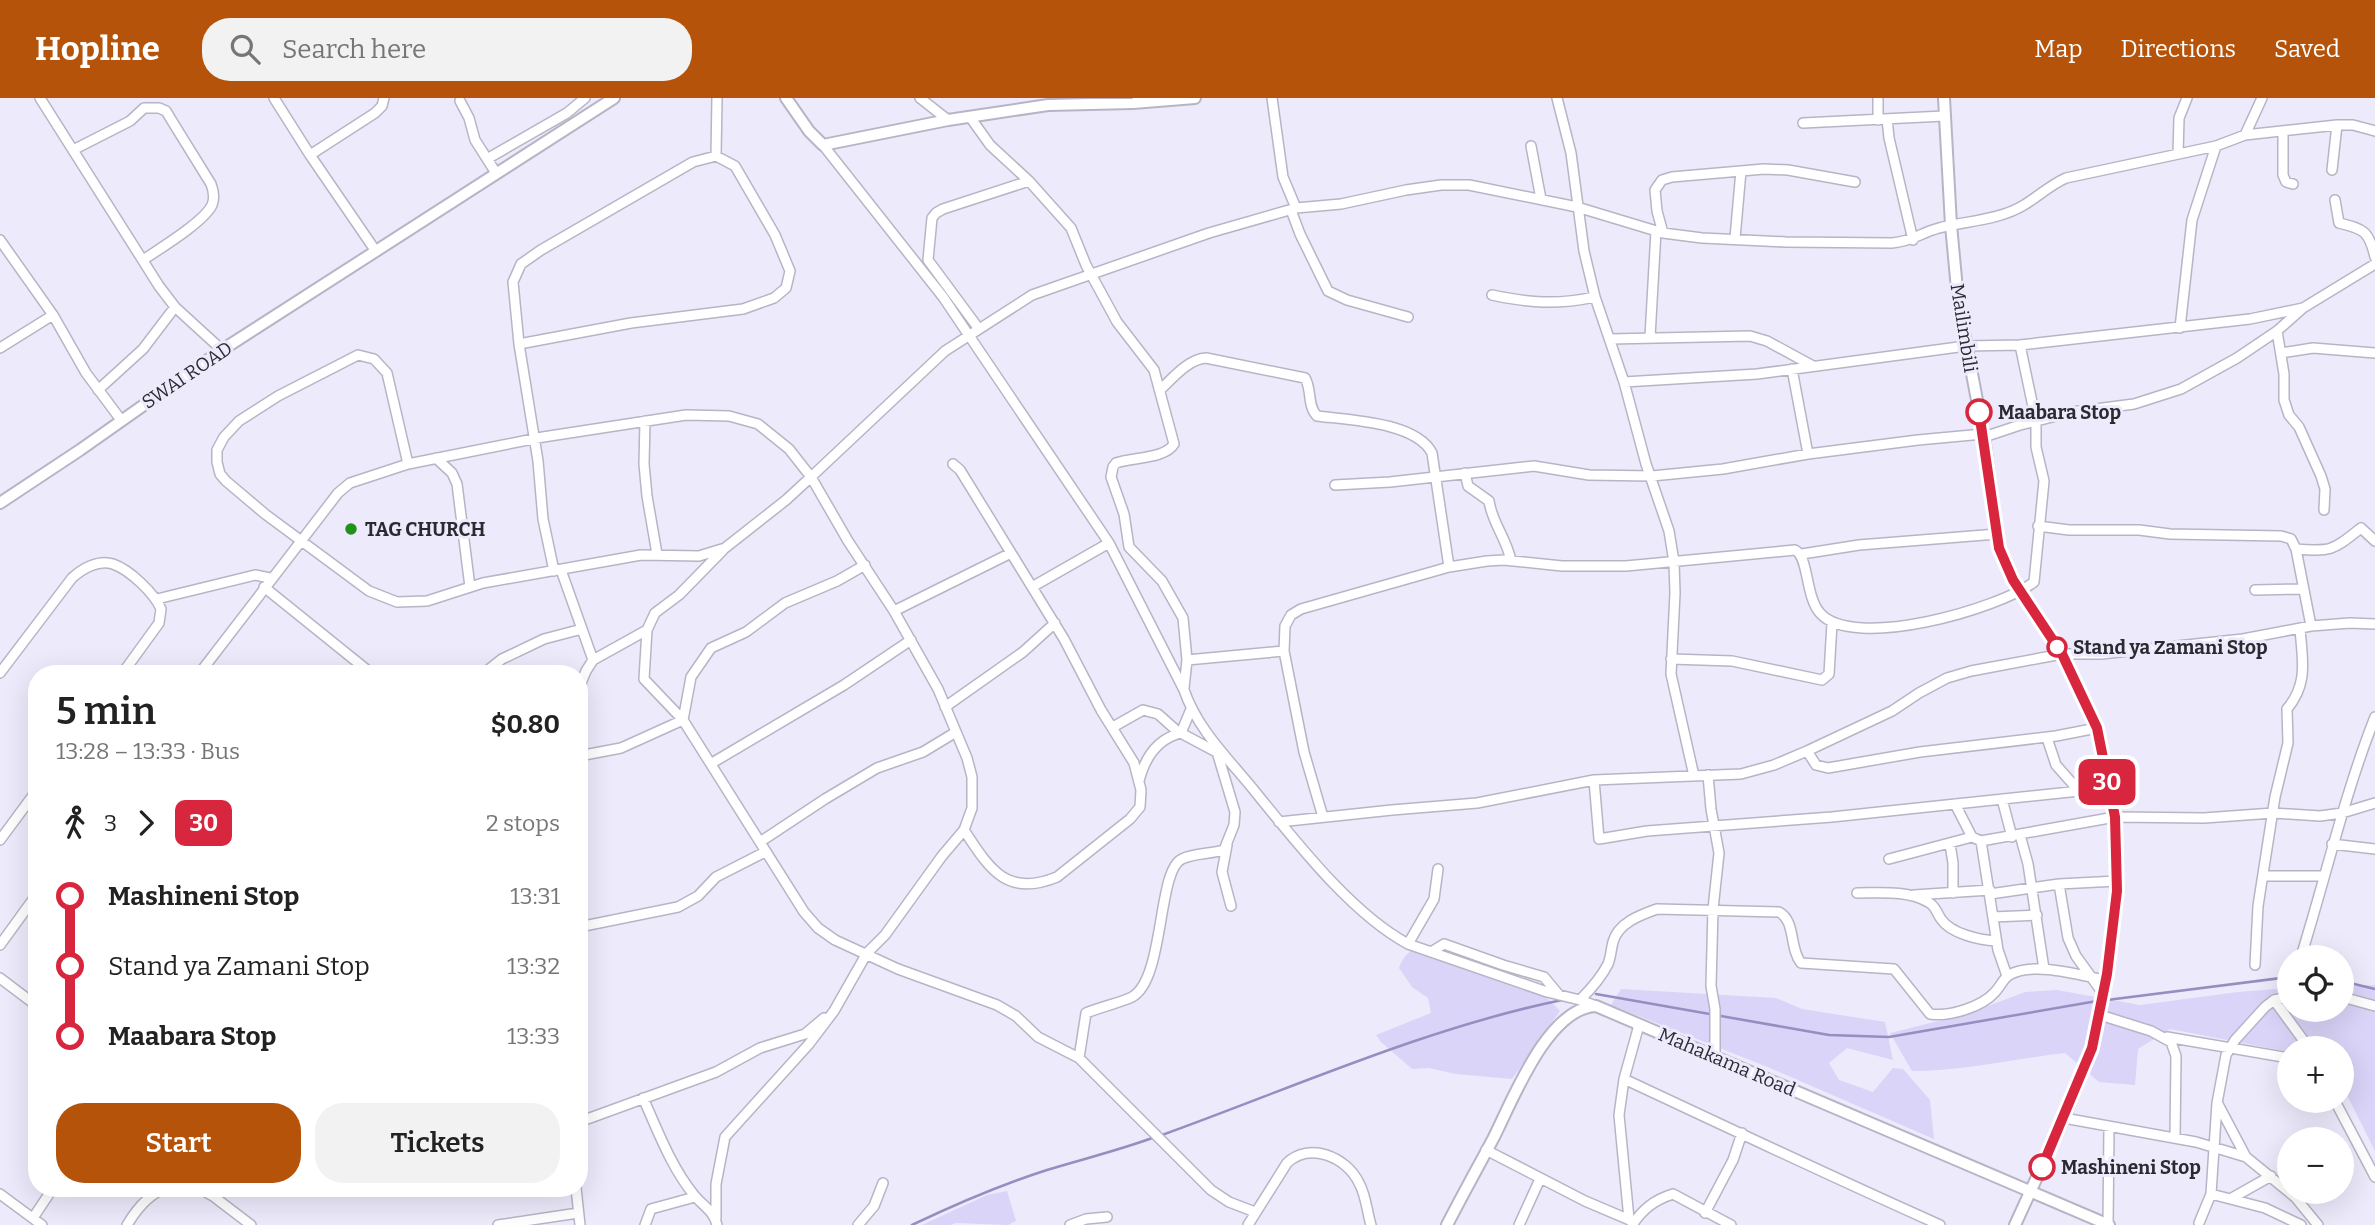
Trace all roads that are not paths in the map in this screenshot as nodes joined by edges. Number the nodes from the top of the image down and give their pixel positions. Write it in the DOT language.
graph roads {
  1 [pos="40,98"];
  2 [pos="274,98"];
  3 [pos="384,98"];
  4 [pos="585,98"];
  5 [pos="614,98"];
  6 [pos="717,98"];
  7 [pos="920,98"];
  8 [pos="1195,98"];
  9 [pos="1272,98"];
  10 [pos="1557,98"];
  11 [pos="1878,98"];
  12 [pos="1944,98"];
  13 [pos="2187,98"];
  14 [pos="2262,98"];
  15 [pos="782,99"];
  16 [pos="460,101"];
  17 [pos="1944,116"];
  18 [pos="970,117"];
  19 [pos="948,120"];
  20 [pos="1882,120"];
  21 [pos="1803,123"];
  22 [pos="2337,125"];
  23 [pos="2283,131"];
  24 [pos="2375,131"];
  25 [pos="2245,135"];
  26 [pos="823,145"];
  27 [pos="1531,146"];
  28 [pos="2216,146"];
  29 [pos="73,150"];
  30 [pos="2178,154"];
  31 [pos="310,155"];
  32 [pos="716,156"];
  33 [pos="487,159"];
  34 [pos="2332,170"];
  35 [pos="1741,171"];
  36 [pos="496,173"];
  37 [pos="1029,181"];
  38 [pos="1855,183"];
  39 [pos="2293,184"];
  40 [pos="1541,199"];
  41 [pos="2334,200"];
  42 [pos="1577,207"];
  43 [pos="1294,209"];
  44 [pos="1951,225"];
  45 [pos="1659,232"];
  46 [pos="1735,238"];
  47 [pos="0,240"];
  48 [pos="1913,240"];
  49 [pos="375,250"];
  50 [pos="2375,257"];
  51 [pos="143,261"];
  52 [pos="2375,264"];
  53 [pos="1090,273"];
  54 [pos="1492,295"];
  55 [pos="1595,297"];
  56 [pos="175,307"];
  57 [pos="2303,308"];
  58 [pos="53,315"];
  59 [pos="1408,317"];
  60 [pos="2180,328"];
  61 [pos="979,329"];
  62 [pos="2277,331"];
  63 [pos="970,335"];
  64 [pos="1650,337"];
  65 [pos="1610,339"];
  66 [pos="519,344"];
  67 [pos="2020,345"];
  68 [pos="1966,346"];
  69 [pos="0,348"];
  70 [pos="222,350"];
  71 [pos="2281,353"];
  72 [pos="2375,353"];
  73 [pos="1813,366"];
  74 [pos="1792,369"];
  75 [pos="1624,382"];
  76 [pos="98,390"];
  77 [pos="1160,390"];
  78 [pos="121,419"];
  79 [pos="645,421"];
  80 [pos="2036,421"];
  81 [pos="1984,435"];
  82 [pos="533,439"];
  83 [pos="1808,454"];
  84 [pos="436,458"];
  85 [pos="408,464"];
  86 [pos="953,464"];
  87 [pos="1465,473"];
  88 [pos="1652,476"];
  89 [pos="811,477"];
  90 [pos="1436,477"];
  91 [pos="1335,485"];
  92 [pos="0,503"];
  93 [pos="2324,510"];
  94 [pos="2038,526"];
  95 [pos="1997,534"];
  96 [pos="2375,541"];
  97 [pos="302,542"];
  98 [pos="1109,543"];
  99 [pos="724,548"];
  100 [pos="2296,549"];
  101 [pos="1011,553"];
  102 [pos="657,554"];
  103 [pos="1802,554"];
  104 [pos="1511,561"];
  105 [pos="1674,562"];
  106 [pos="865,565"];
  107 [pos="1450,567"];
  108 [pos="558,570"];
  109 [pos="270,578"];
  110 [pos="264,587"];
  111 [pos="470,587"];
  112 [pos="1032,587"];
  113 [pos="2303,589"];
  114 [pos="2255,590"];
  115 [pos="2021,592"];
  116 [pos="157,599"];
  117 [pos="894,611"];
  118 [pos="1055,623"];
  119 [pos="1832,623"];
  120 [pos="2375,624"];
  121 [pos="2311,626"];
  122 [pos="2300,628"];
  123 [pos="582,629"];
  124 [pos="647,629"];
  125 [pos="911,640"];
  126 [pos="1284,651"];
  127 [pos="2062,654"];
  128 [pos="1671,659"];
  129 [pos="593,660"];
  130 [pos="1187,660"];
  131 [pos="129,665"];
  132 [pos="206,665"];
  133 [pos="361,665"];
  134 [pos="494,665"];
  135 [pos="588,668"];
  136 [pos="0,673"];
  137 [pos="1184,690"];
  138 [pos="946,707"];
  139 [pos="1191,709"];
  140 [pos="2375,717"];
  141 [pos="683,720"];
  142 [pos="1113,727"];
  143 [pos="2097,728"];
  144 [pos="956,733"];
  145 [pos="1181,733"];
  146 [pos="2047,737"];
  147 [pos="1807,751"];
  148 [pos="1217,752"];
  149 [pos="588,754"];
  150 [pos="1229,759"];
  151 [pos="712,763"];
  152 [pos="1708,775"];
  153 [pos="1693,776"];
  154 [pos="1594,780"];
  155 [pos="1139,782"];
  156 [pos="2108,788"];
  157 [pos="2079,791"];
  158 [pos="2002,799"];
  159 [pos="28,802"];
  160 [pos="2375,803"];
  161 [pos="1955,804"];
  162 [pos="2273,813"];
  163 [pos="2342,813"];
  164 [pos="1323,817"];
  165 [pos="2115,817"];
  166 [pos="1279,822"];
  167 [pos="1714,827"];
  168 [pos="964,830"];
  169 [pos="2016,836"];
  170 [pos="1976,839"];
  171 [pos="1227,840"];
  172 [pos="0,841"];
  173 [pos="761,842"];
  174 [pos="1950,844"];
  175 [pos="2332,844"];
  176 [pos="2375,849"];
  177 [pos="765,852"];
  178 [pos="1889,859"];
  179 [pos="1438,869"];
  180 [pos="2263,876"];
  181 [pos="2324,877"];
  182 [pos="2117,881"];
  183 [pos="2059,884"];
  184 [pos="2032,887"];
  185 [pos="1990,892"];
  186 [pos="1857,893"];
  187 [pos="1953,893"];
  188 [pos="1912,896"];
  189 [pos="28,906"];
  190 [pos="1231,906"];
  191 [pos="1713,909"];
  192 [pos="2037,915"];
  193 [pos="1993,917"];
  194 [pos="588,925"];
  195 [pos="1997,941"];
  196 [pos="1408,944"];
  197 [pos="0,945"];
  198 [pos="2305,945"];
  199 [pos="867,953"];
  200 [pos="2255,965"];
  201 [pos="2044,970"];
  202 [pos="2007,976"];
  203 [pos="2106,977"];
  204 [pos="0,978"];
  205 [pos="2091,978"];
  206 [pos="2102,992"];
  207 [pos="28,999"];
  208 [pos="2277,999"];
  209 [pos="1580,1000"];
  210 [pos="2274,1000"];
  211 [pos="2354,1000"];
  212 [pos="1596,1006"];
  213 [pos="2375,1006"];
  214 [pos="834,1011"];
  215 [pos="2100,1012"];
  216 [pos="1639,1025"];
  217 [pos="2300,1036"];
  218 [pos="2165,1037"];
  219 [pos="2230,1047"];
  220 [pos="2277,1056"];
  221 [pos="1715,1057"];
  222 [pos="1079,1058"];
  223 [pos="1624,1079"];
  224 [pos="643,1098"];
  225 [pos="2217,1102"];
  226 [pos="2341,1113"];
  227 [pos="2064,1118"];
  228 [pos="588,1119"];
  229 [pos="2109,1127"];
  230 [pos="1742,1133"];
  231 [pos="2175,1138"];
  232 [pos="2214,1147"];
  233 [pos="1486,1150"];
  234 [pos="2246,1157"];
  235 [pos="2271,1176"];
  236 [pos="2375,1177"];
  237 [pos="1540,1179"];
  238 [pos="883,1183"];
  239 [pos="2031,1193"];
  240 [pos="0,1194"];
  241 [pos="2211,1194"];
  242 [pos="47,1197"];
  243 [pos="150,1197"];
  244 [pos="212,1197"];
  245 [pos="577,1197"];
  246 [pos="695,1197"];
  247 [pos="2232,1198"];
  248 [pos="1255,1212"];
  249 [pos="579,1213"];
  250 [pos="1705,1213"];
  251 [pos="1107,1217"];
  252 [pos="33,1218"];
  253 [pos="716,1221"];
  254 [pos="1632,1222"];
  255 [pos="2199,1223"];
  256 [pos="42,1225"];
  257 [pos="127,1225"];
  258 [pos="251,1225"];
  259 [pos="498,1225"];
  260 [pos="580,1225"];
  261 [pos="645,1225"];
  262 [pos="858,1225"];
  263 [pos="1070,1225"];
  264 [pos="1248,1225"];
  265 [pos="1371,1225"];
  266 [pos="1447,1225"];
  267 [pos="1519,1225"];
  268 [pos="1731,1225"];
  269 [pos="1940,1225"];
  270 [pos="2015,1225"];
  271 [pos="2108,1225"];
  272 [pos="2301,1225"];
  273 [pos="2318,1225"];
  1 -- 29 [label="street"];
  2 -- 31 [label="street"];
  3 -- 31 [label="street"];
  4 -- 33 [label="street"];
  5 -- 36 [label="street, SWAI ROAD"];
  6 -- 32 [label="street"];
  7 -- 19 [label="street"];
  8 -- 18 [label="street"];
  9 -- 43 [label="street"];
  10 -- 42 [label="street"];
  11 -- 20 [label="street"];
  12 -- 17 [label="street, Mailimbili"];
  13 -- 30 [label="street"];
  14 -- 25 [label="street"];
  15 -- 26 [label="street"];
  16 -- 33 [label="street"];
  17 -- 20 [label="street"];
  17 -- 44 [label="street, Mailimbili"];
  18 -- 19 [label="street"];
  18 -- 37 [label="street"];
  19 -- 26 [label="street"];
  20 -- 21 [label="street"];
  20 -- 48 [label="street"];
  22 -- 23 [label="street"];
  22 -- 24 [label="street"];
  22 -- 34 [label="street"];
  23 -- 25 [label="street"];
  23 -- 39 [label="street"];
  25 -- 28 [label="street"];
  26 -- 63 [label="street"];
  27 -- 40 [label="street"];
  28 -- 30 [label="street"];
  28 -- 60 [label="street"];
  29 -- 51 [label="street"];
  29 -- 51 [label="street"];
  30 -- 44 [label="street"];
  31 -- 49 [label="street"];
  32 -- 66 [label="street"];
  32 -- 66 [label="street"];
  33 -- 36 [label="street"];
  35 -- 38 [label="street"];
  35 -- 45 [label="street"];
  35 -- 46 [label="street"];
  36 -- 49 [label="street, SWAI ROAD"];
  37 -- 53 [label="street"];
  37 -- 61 [label="street"];
  40 -- 42 [label="street"];
  40 -- 43 [label="street"];
  41 -- 50 [label="street"];
  42 -- 45 [label="street"];
  42 -- 55 [label="street"];
  43 -- 53 [label="street"];
  43 -- 59 [label="street"];
  44 -- 48 [label="street"];
  44 -- 68 [label="street, Mailimbili"];
  45 -- 46 [label="street"];
  45 -- 64 [label="street"];
  46 -- 48 [label="street"];
  47 -- 58 [label="street"];
  49 -- 70 [label="street, SWAI ROAD"];
  51 -- 56 [label="street"];
  52 -- 57 [label="street"];
  53 -- 61 [label="street"];
  53 -- 77 [label="street"];
  54 -- 55 [label="street"];
  55 -- 65 [label="street"];
  56 -- 70 [label="street"];
  56 -- 76 [label="street"];
  57 -- 60 [label="street"];
  57 -- 62 [label="street"];
  58 -- 69 [label="street"];
  58 -- 76 [label="street"];
  60 -- 67 [label="street"];
  61 -- 63 [label="street"];
  62 -- 71 [label="street"];
  62 -- 80 [label="street"];
  63 -- 89 [label="street"];
  63 -- 98 [label="street"];
  64 -- 65 [label="street"];
  64 -- 73 [label="street"];
  65 -- 75 [label="street"];
  66 -- 82 [label="street"];
  67 -- 68 [label="street"];
  67 -- 80 [label="street"];
  68 -- 73 [label="street"];
  68 -- 81 [label="street, Mailimbili"];
  70 -- 78 [label="street, SWAI ROAD"];
  71 -- 72 [label="street"];
  71 -- 93 [label="street"];
  73 -- 74 [label="street"];
  74 -- 75 [label="street"];
  74 -- 83 [label="street"];
  75 -- 88 [label="street"];
  76 -- 78 [label="street"];
  77 -- 90 [label="street"];
  77 -- 130 [label="street"];
  78 -- 92 [label="street, SWAI ROAD"];
  79 -- 82 [label="street"];
  79 -- 89 [label="street"];
  79 -- 102 [label="street"];
  80 -- 81 [label="street"];
  80 -- 94 [label="street"];
  81 -- 83 [label="street"];
  81 -- 95 [label="street, Mailimbili"];
  82 -- 84 [label="street"];
  82 -- 108 [label="street"];
  83 -- 88 [label="street"];
  84 -- 85 [label="street"];
  84 -- 111 [label="street"];
  85 -- 97 [label="street"];
  85 -- 97 [label="street"];
  86 -- 101 [label="street"];
  87 -- 88 [label="street"];
  87 -- 90 [label="street"];
  87 -- 104 [label="street"];
  88 -- 105 [label="street"];
  89 -- 99 [label="street"];
  89 -- 106 [label="street"];
  90 -- 91 [label="street"];
  90 -- 107 [label="street"];
  94 -- 100 [label="street"];
  94 -- 115 [label="street"];
  95 -- 103 [label="street"];
  95 -- 115 [label="street, Mailimbili"];
  96 -- 100 [label="street"];
  97 -- 109 [label="street"];
  97 -- 111 [label="street"];
  98 -- 112 [label="street"];
  98 -- 137 [label="street"];
  99 -- 102 [label="street"];
  99 -- 124 [label="street"];
  100 -- 113 [label="street"];
  101 -- 112 [label="street"];
  101 -- 117 [label="street"];
  102 -- 108 [label="street"];
  103 -- 105 [label="street"];
  103 -- 119 [label="street"];
  104 -- 105 [label="street"];
  104 -- 107 [label="street"];
  105 -- 128 [label="street"];
  106 -- 117 [label="street"];
  106 -- 141 [label="street"];
  107 -- 126 [label="street"];
  108 -- 111 [label="street"];
  108 -- 123 [label="street"];
  109 -- 110 [label="street"];
  109 -- 116 [label="street"];
  110 -- 132 [label="street"];
  110 -- 133 [label="street"];
  112 -- 118 [label="street"];
  113 -- 114 [label="street"];
  113 -- 121 [label="street"];
  115 -- 119 [label="street"];
  115 -- 127 [label="street, Mailimbili"];
  116 -- 131 [label="street"];
  116 -- 136 [label="street"];
  117 -- 125 [label="street"];
  118 -- 138 [label="street"];
  118 -- 142 [label="street"];
  119 -- 128 [label="street"];
  120 -- 121 [label="street"];
  121 -- 122 [label="street"];
  122 -- 127 [label="street"];
  122 -- 162 [label="street"];
  123 -- 129 [label="street"];
  123 -- 134 [label="street"];
  124 -- 129 [label="street"];
  124 -- 141 [label="street"];
  125 -- 138 [label="street"];
  125 -- 151 [label="street"];
  126 -- 130 [label="street"];
  126 -- 164 [label="street"];
  127 -- 143 [label="street, Mailimbili"];
  127 -- 147 [label="street"];
  128 -- 153 [label="street"];
  129 -- 135 [label="street"];
  130 -- 137 [label="street"];
  137 -- 139 [label="street"];
  138 -- 144 [label="street"];
  139 -- 145 [label="street"];
  139 -- 150 [label="street"];
  140 -- 163 [label="street"];
  141 -- 149 [label="street"];
  141 -- 151 [label="street"];
  142 -- 145 [label="street"];
  142 -- 155 [label="street"];
  143 -- 146 [label="street"];
  143 -- 156 [label="street, Mailimbili"];
  144 -- 168 [label="street"];
  144 -- 173 [label="street"];
  145 -- 148 [label="street"];
  145 -- 155 [label="street"];
  146 -- 147 [label="street"];
  146 -- 157 [label="street"];
  147 -- 152 [label="street"];
  148 -- 150 [label="street"];
  148 -- 171 [label="street"];
  150 -- 166 [label="street"];
  151 -- 173 [label="street"];
  152 -- 153 [label="street"];
  152 -- 167 [label="street"];
  153 -- 154 [label="street"];
  154 -- 164 [label="street"];
  154 -- 167 [label="street"];
  155 -- 168 [label="street"];
  156 -- 157 [label="street"];
  156 -- 165 [label="street, Mailimbili"];
  157 -- 158 [label="street"];
  158 -- 161 [label="street"];
  158 -- 169 [label="street"];
  159 -- 172 [label="street"];
  160 -- 163 [label="street"];
  161 -- 167 [label="street"];
  161 -- 170 [label="street"];
  162 -- 163 [label="street"];
  162 -- 165 [label="street"];
  162 -- 180 [label="street"];
  163 -- 175 [label="street"];
  164 -- 166 [label="street"];
  165 -- 169 [label="street"];
  165 -- 182 [label="street, Mailimbili"];
  166 -- 196 [label="street"];
  167 -- 191 [label="street"];
  168 -- 199 [label="street"];
  169 -- 170 [label="street"];
  169 -- 184 [label="street"];
  170 -- 174 [label="street"];
  170 -- 185 [label="street"];
  171 -- 190 [label="street"];
  171 -- 222 [label="street"];
  173 -- 177 [label="street"];
  174 -- 178 [label="street"];
  174 -- 187 [label="street"];
  175 -- 176 [label="street"];
  175 -- 181 [label="street"];
  177 -- 194 [label="street"];
  177 -- 199 [label="street"];
  179 -- 196 [label="street"];
  180 -- 181 [label="street"];
  180 -- 200 [label="street"];
  181 -- 198 [label="street"];
  182 -- 183 [label="street"];
  182 -- 203 [label="street, Mailimbili"];
  183 -- 184 [label="street"];
  183 -- 205 [label="street"];
  184 -- 185 [label="street"];
  184 -- 192 [label="street"];
  185 -- 187 [label="street"];
  185 -- 193 [label="street"];
  186 -- 188 [label="street"];
  187 -- 188 [label="street"];
  188 -- 195 [label="street"];
  189 -- 197 [label="street"];
  191 -- 202 [label="street"];
  191 -- 209 [label="street"];
  191 -- 221 [label="street"];
  192 -- 193 [label="street"];
  192 -- 201 [label="street"];
  193 -- 195 [label="street"];
  195 -- 202 [label="street"];
  196 -- 209 [label="street"];
  199 -- 214 [label="street"];
  199 -- 222 [label="street"];
  201 -- 202 [label="street"];
  201 -- 205 [label="street"];
  203 -- 205 [label="street"];
  203 -- 206 [label="street, Mailimbili"];
  204 -- 207 [label="street"];
  205 -- 206 [label="street"];
  206 -- 215 [label="street, Mailimbili"];
  208 -- 210 [label="street"];
  209 -- 212 [label="street"];
  210 -- 217 [label="street"];
  210 -- 219 [label="street"];
  211 -- 213 [label="street"];
  212 -- 216 [label="street, Mahakama Road"];
  212 -- 233 [label="street"];
  214 -- 224 [label="street"];
  214 -- 253 [label="street"];
  215 -- 218 [label="street"];
  215 -- 227 [label="street, Mailimbili"];
  216 -- 221 [label="street, Mahakama Road"];
  216 -- 223 [label="street"];
  218 -- 219 [label="street"];
  218 -- 231 [label="street"];
  219 -- 220 [label="street"];
  219 -- 225 [label="street"];
  221 -- 239 [label="street, Mahakama Road"];
  222 -- 248 [label="street"];
  223 -- 230 [label="street"];
  223 -- 254 [label="street"];
  224 -- 228 [label="street"];
  224 -- 246 [label="street"];
  225 -- 232 [label="street"];
  225 -- 234 [label="street"];
  226 -- 236 [label="street"];
  227 -- 229 [label="street"];
  227 -- 239 [label="street, Mailimbili"];
  229 -- 231 [label="street"];
  229 -- 271 [label="street"];
  230 -- 250 [label="street"];
  230 -- 269 [label="street"];
  231 -- 232 [label="street"];
  232 -- 234 [label="street"];
  232 -- 241 [label="street"];
  233 -- 237 [label="street"];
  233 -- 266 [label="street"];
  234 -- 235 [label="street"];
  235 -- 247 [label="street"];
  235 -- 273 [label="street"];
  237 -- 254 [label="street"];
  237 -- 267 [label="street"];
  238 -- 262 [label="street"];
  239 -- 270 [label="street, Mailimbili"];
  239 -- 271 [label="street, Mahakama Road"];
  240 -- 252 [label="street"];
  241 -- 247 [label="street"];
  241 -- 255 [label="street"];
  242 -- 252 [label="street"];
  243 -- 257 [label="street"];
  244 -- 258 [label="street"];
  245 -- 249 [label="street"];
  246 -- 253 [label="street"];
  246 -- 261 [label="street"];
  247 -- 272 [label="street"];
  248 -- 264 [label="street"];
  248 -- 265 [label="street"];
  249 -- 259 [label="street"];
  249 -- 260 [label="street"];
  250 -- 254 [label="street"];
  250 -- 268 [label="street"];
  251 -- 263 [label="street"];
  252 -- 256 [label="street"];
}
